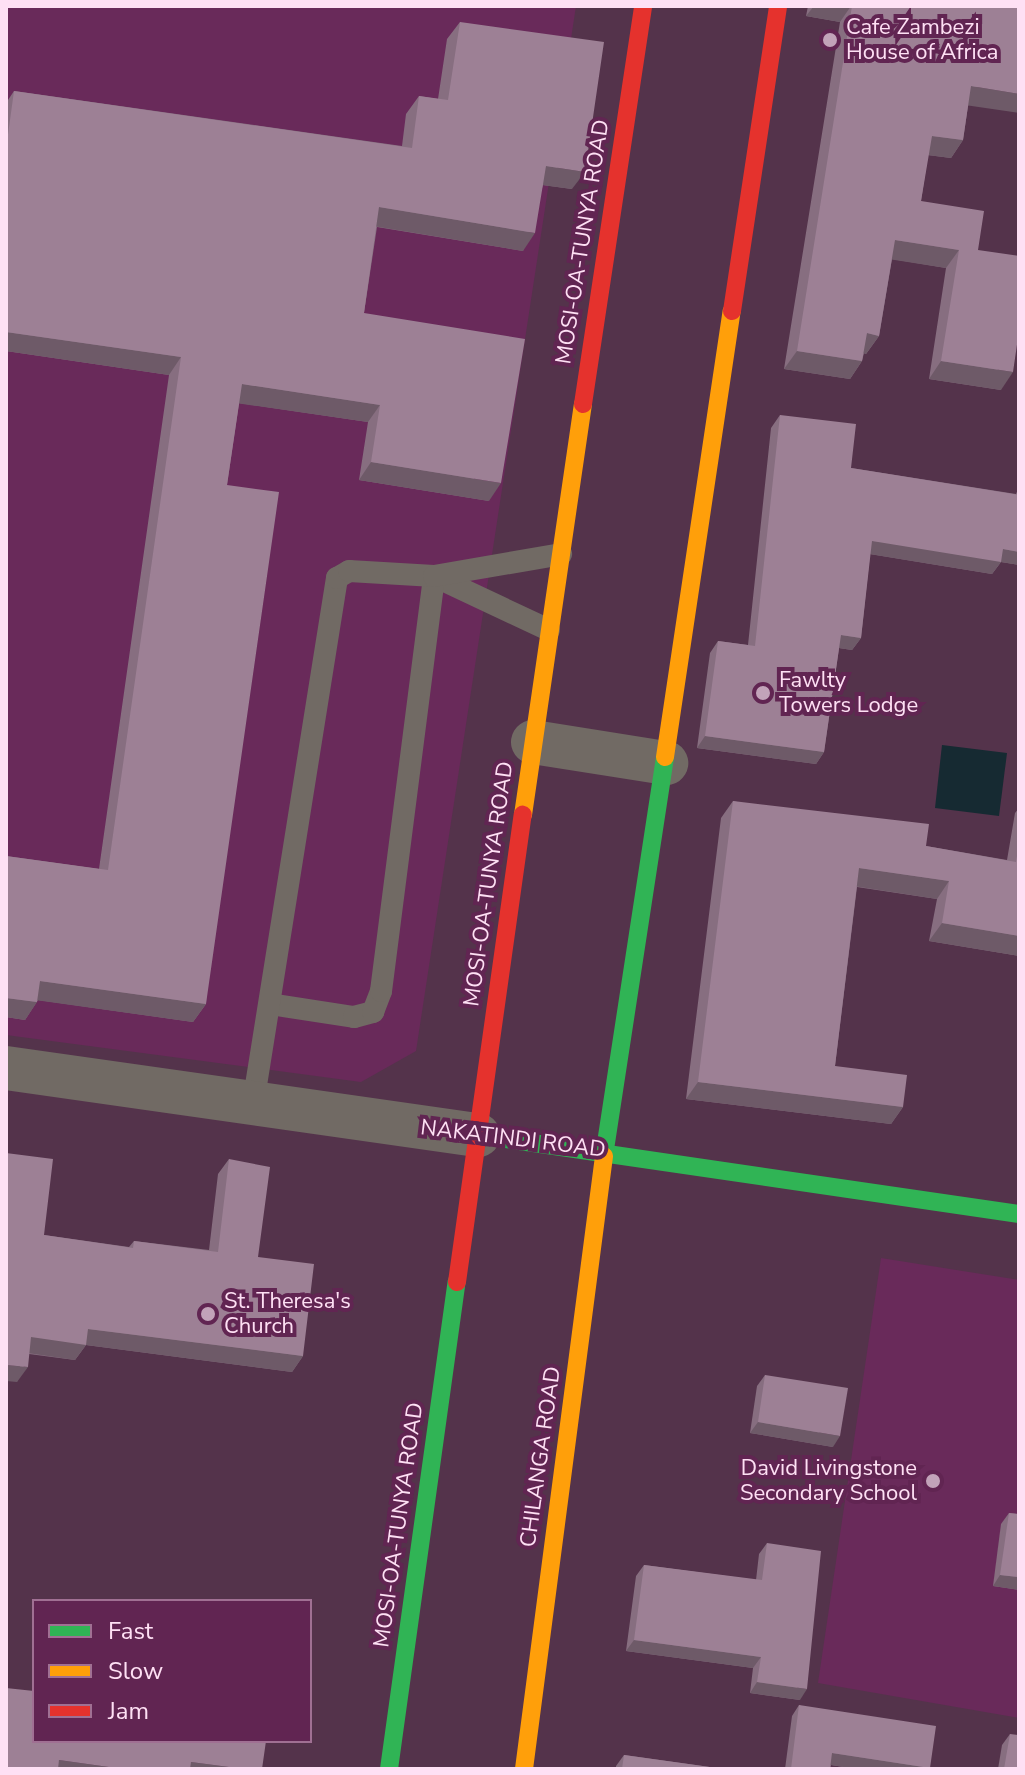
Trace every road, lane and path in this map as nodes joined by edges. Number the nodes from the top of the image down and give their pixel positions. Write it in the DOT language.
graph roads {
  1 [pos="643,6"];
  2 [pos="778,6"];
  3 [pos="561,554"];
  4 [pos="434,576"];
  5 [pos="549,630"];
  6 [pos="533,742"];
  7 [pos="666,763"];
  8 [pos="270,1004"];
  9 [pos="6,1068"];
  10 [pos="253,1104"];
  11 [pos="478,1135"];
  12 [pos="605,1151"];
  13 [pos="1019,1214"];
  14 [pos="389,1769"];
  15 [pos="524,1769"];
  1 -- 3 [label="main road, MOSI-OA-TUNYA ROAD"];
  2 -- 7 [label="main road, CHILANGA ROAD"];
  3 -- 4 [label="lane"];
  3 -- 5 [label="main road, MOSI-OA-TUNYA ROAD"];
  4 -- 5 [label="lane"];
  4 -- 8 [label="lane"];
  4 -- 8 [label="lane"];
  5 -- 6 [label="main road, MOSI-OA-TUNYA ROAD"];
  6 -- 7 [label="street"];
  6 -- 11 [label="main road, MOSI-OA-TUNYA ROAD"];
  7 -- 12 [label="main road, CHILANGA ROAD"];
  8 -- 10 [label="lane"];
  9 -- 10 [label="street, NAKATINDI ROAD"];
  10 -- 11 [label="street, NAKATINDI ROAD"];
  11 -- 12 [label="main road, NAKATINDI ROAD"];
  11 -- 14 [label="main road, MOSI-OA-TUNYA ROAD"];
  12 -- 13 [label="main road, NAKATINDI ROAD"];
  12 -- 15 [label="main road, CHILANGA ROAD"];
}
